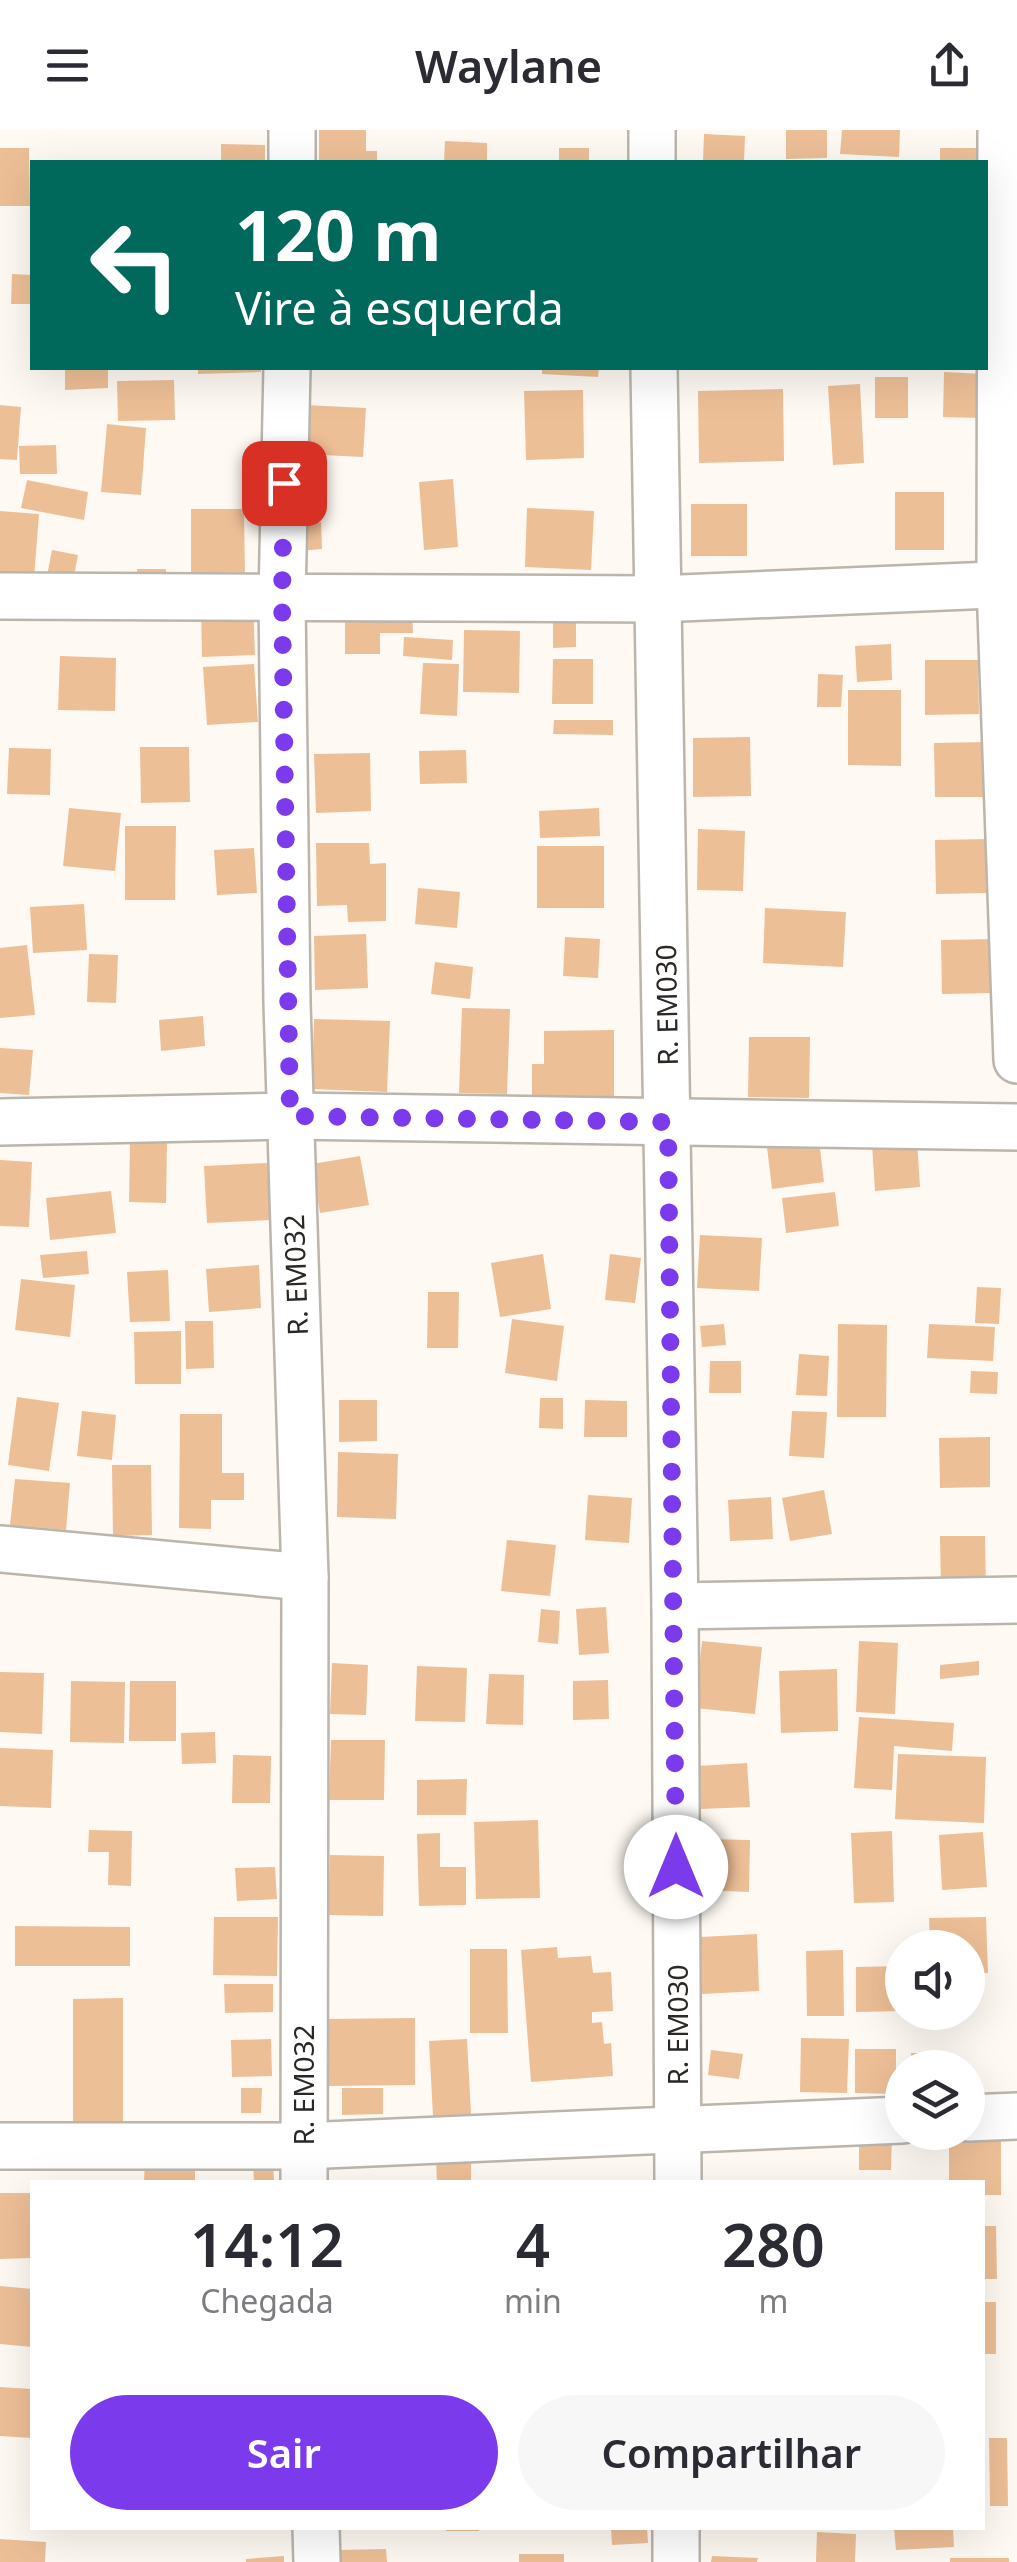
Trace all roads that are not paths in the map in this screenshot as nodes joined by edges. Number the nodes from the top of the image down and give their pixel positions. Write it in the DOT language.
graph roads {
  1 [pos="292,130"];
  2 [pos="652,130"];
  3 [pos="1002,130"];
  4 [pos="292,160"];
  5 [pos="652,160"];
  6 [pos="287,370"];
  7 [pos="654,370"];
  8 [pos="1009,584"];
  9 [pos="0,596"];
  10 [pos="282,598"];
  11 [pos="657,599"];
  12 [pos="1017,1060"];
  13 [pos="290,1116"];
  14 [pos="0,1122"];
  15 [pos="668,1122"];
  16 [pos="1017,1127"];
  17 [pos="0,1549"];
  18 [pos="304,1576"];
  19 [pos="1017,1600"];
  20 [pos="675,1606"];
  21 [pos="1017,2116"];
  22 [pos="985,2117"];
  23 [pos="885,2121"];
  24 [pos="678,2127"];
  25 [pos="0,2146"];
  26 [pos="303,2164"];
  27 [pos="678,2180"];
  28 [pos="316,2530"];
  29 [pos="676,2530"];
  30 [pos="317,2562"];
  31 [pos="676,2562"];
  1 -- 4 [label="street"];
  2 -- 5 [label="street"];
  3 -- 8 [label="street"];
  6 -- 10 [label="street, R. EM032"];
  7 -- 11 [label="street, R. EM030"];
  8 -- 11 [label="street"];
  8 -- 12 [label="street"];
  9 -- 10 [label="street"];
  10 -- 11 [label="street"];
  10 -- 13 [label="street, R. EM032"];
  11 -- 15 [label="street, R. EM030"];
  13 -- 14 [label="street"];
  13 -- 15 [label="street"];
  13 -- 18 [label="street, R. EM032"];
  15 -- 16 [label="street"];
  15 -- 20 [label="street, R. EM030"];
  17 -- 18 [label="street"];
  18 -- 26 [label="street, R. EM032"];
  19 -- 20 [label="street"];
  20 -- 24 [label="street, R. EM030"];
  21 -- 22 [label="street"];
  23 -- 24 [label="street"];
  24 -- 26 [label="street"];
  24 -- 27 [label="street, R. EM030"];
  25 -- 26 [label="street"];
  28 -- 30 [label="street"];
  29 -- 31 [label="street"];
}
